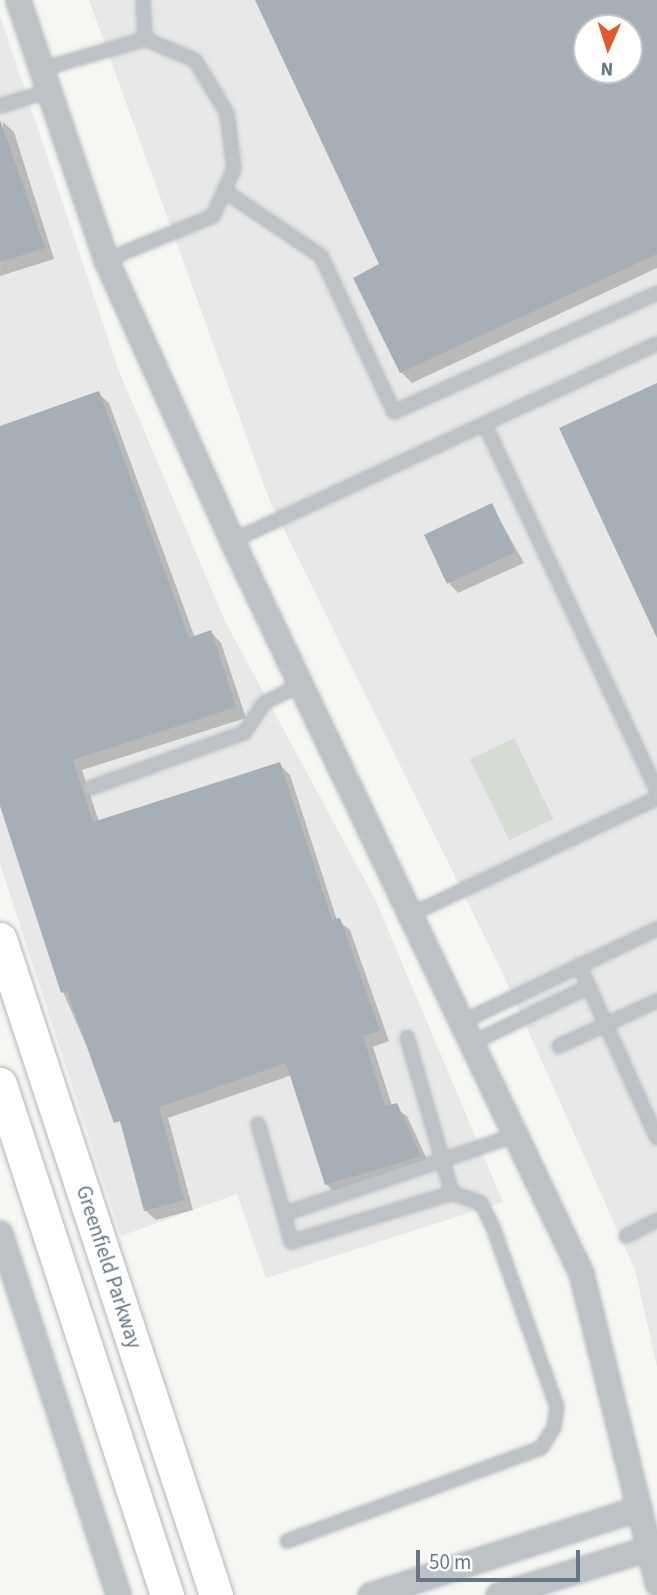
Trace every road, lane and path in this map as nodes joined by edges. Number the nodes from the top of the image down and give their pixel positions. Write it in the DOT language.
graph roads {
  1 [pos="18,0"];
  2 [pos="143,0"];
  3 [pos="145,39"];
  4 [pos="42,69"];
  5 [pos="49,92"];
  6 [pos="0,106"];
  7 [pos="226,192"];
  8 [pos="107,260"];
  9 [pos="657,293"];
  10 [pos="657,344"];
  11 [pos="485,425"];
  12 [pos="232,541"];
  13 [pos="302,684"];
  14 [pos="90,788"];
  15 [pos="657,790"];
  16 [pos="657,798"];
  17 [pos="412,914"];
  18 [pos="657,929"];
  19 [pos="0,939"];
  20 [pos="579,965"];
  21 [pos="588,987"];
  22 [pos="657,1001"];
  23 [pos="605,1025"];
  24 [pos="469,1031"];
  25 [pos="407,1037"];
  26 [pos="559,1046"];
  27 [pos="0,1084"];
  28 [pos="258,1124"];
  29 [pos="516,1135"];
  30 [pos="657,1138"];
  31 [pos="446,1161"];
  32 [pos="452,1194"];
  33 [pos="284,1214"];
  34 [pos="657,1220"];
  35 [pos="0,1233"];
  36 [pos="626,1236"];
  37 [pos="648,1510"];
  38 [pos="287,1541"];
  39 [pos="653,1546"];
  40 [pos="657,1583"];
  41 [pos="118,1595"];
  42 [pos="167,1595"];
  43 [pos="216,1595"];
  44 [pos="370,1595"];
  45 [pos="498,1595"];
  1 -- 4 [label="street"];
  2 -- 3 [label="lane"];
  3 -- 4 [label="lane"];
  3 -- 7 [label="lane"];
  4 -- 5 [label="street"];
  5 -- 6 [label="lane"];
  5 -- 8 [label="street"];
  7 -- 8 [label="lane"];
  7 -- 9 [label="lane"];
  8 -- 12 [label="street"];
  10 -- 11 [label="lane"];
  11 -- 12 [label="lane"];
  11 -- 15 [label="lane"];
  12 -- 13 [label="street"];
  13 -- 14 [label="lane"];
  13 -- 17 [label="street"];
  16 -- 17 [label="lane"];
  17 -- 24 [label="street"];
  18 -- 20 [label="lane"];
  19 -- 43 [label="main road, Greenfield Parkway"];
  20 -- 21 [label="lane"];
  20 -- 24 [label="lane"];
  21 -- 23 [label="lane"];
  21 -- 24 [label="lane"];
  22 -- 23 [label="lane"];
  23 -- 26 [label="lane"];
  23 -- 30 [label="lane"];
  24 -- 29 [label="street"];
  25 -- 31 [label="lane"];
  27 -- 42 [label="main road"];
  28 -- 33 [label="lane"];
  29 -- 31 [label="lane"];
  29 -- 37 [label="street"];
  31 -- 32 [label="lane"];
  31 -- 33 [label="lane"];
  32 -- 33 [label="lane"];
  32 -- 38 [label="lane"];
  34 -- 36 [label="lane"];
  35 -- 41 [label="street"];
  37 -- 39 [label="street"];
  37 -- 44 [label="street"];
  39 -- 40 [label="street"];
  39 -- 45 [label="street"];
}
